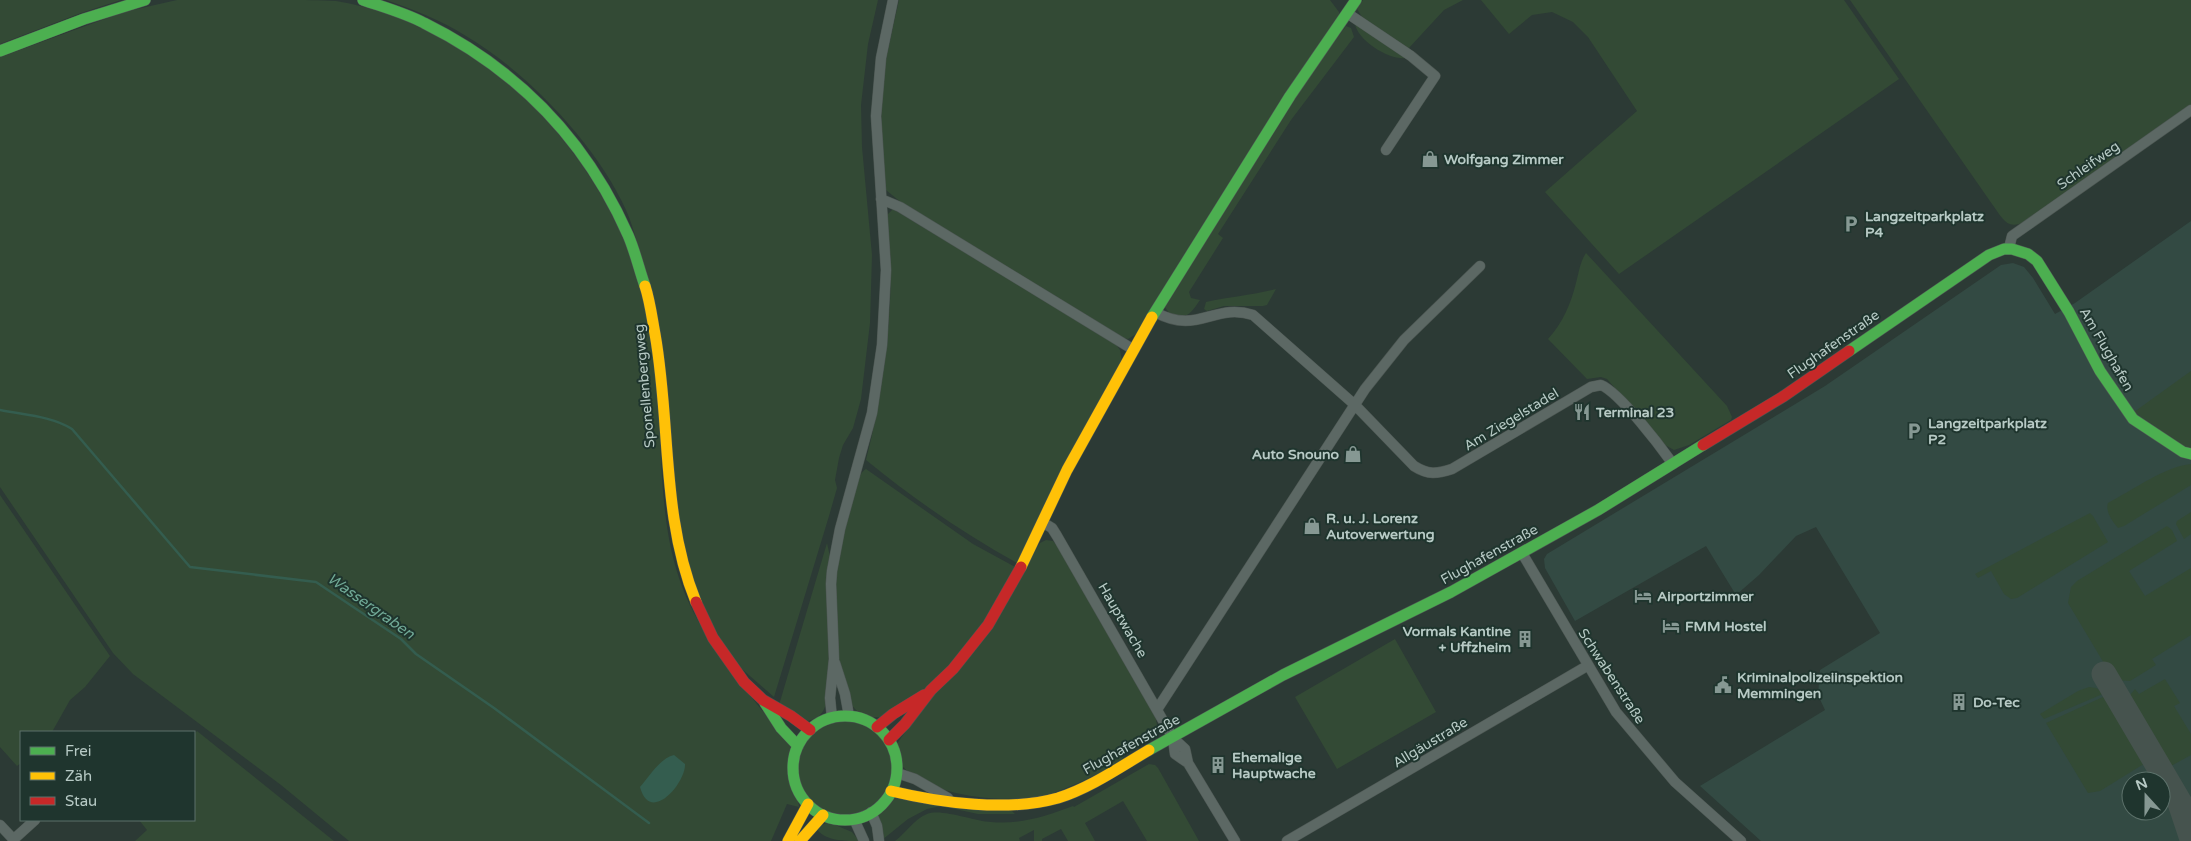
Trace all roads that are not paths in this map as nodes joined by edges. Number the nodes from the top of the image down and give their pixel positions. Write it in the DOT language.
graph roads {
  1 [pos="145,0"];
  2 [pos="362,0"];
  3 [pos="893,0"];
  4 [pos="1356,0"];
  5 [pos="1347,13"];
  6 [pos="0,51"];
  7 [pos="2191,110"];
  8 [pos="1386,150"];
  9 [pos="881,199"];
  10 [pos="2009,248"];
  11 [pos="1480,266"];
  12 [pos="1155,312"];
  13 [pos="1134,350"];
  14 [pos="1355,405"];
  15 [pos="2191,454"];
  16 [pos="1672,464"];
  17 [pos="1042,522"];
  18 [pos="1522,553"];
  19 [pos="834,659"];
  20 [pos="1587,666"];
  21 [pos="932,690"];
  22 [pos="764,700"];
  23 [pos="1158,708"];
  24 [pos="849,716"];
  25 [pos="832,718"];
  26 [pos="877,727"];
  27 [pos="810,730"];
  28 [pos="1173,738"];
  29 [pos="889,740"];
  30 [pos="798,746"];
  31 [pos="897,773"];
  32 [pos="892,791"];
  33 [pos="949,799"];
  34 [pos="808,804"];
  35 [pos="871,812"];
  36 [pos="823,815"];
  37 [pos="854,819"];
  38 [pos="34,821"];
  39 [pos="0,825"];
  40 [pos="15,840"];
  41 [pos="788,841"];
  42 [pos="800,841"];
  43 [pos="864,841"];
  44 [pos="879,841"];
  45 [pos="1235,841"];
  46 [pos="1287,841"];
  47 [pos="1741,841"];
  1 -- 6 [label="street"];
  2 -- 22 [label="street, Sponellenbergweg"];
  3 -- 9 [label="street"];
  4 -- 5 [label="street"];
  5 -- 8 [label="street"];
  5 -- 12 [label="street"];
  7 -- 10 [label="street, Schleifweg"];
  9 -- 13 [label="street"];
  9 -- 19 [label="street"];
  10 -- 15 [label="street, Am Flughafen"];
  10 -- 16 [label="street, Flughafenstraße"];
  11 -- 14 [label="street"];
  12 -- 13 [label="street"];
  12 -- 14 [label="street"];
  13 -- 17 [label="street"];
  14 -- 16 [label="street, Am Ziegelstadel"];
  14 -- 23 [label="street"];
  16 -- 18 [label="street, Flughafenstraße"];
  17 -- 21 [label="street"];
  17 -- 23 [label="street, Hauptwache"];
  18 -- 20 [label="street, Schwabenstraße"];
  18 -- 28 [label="street, Flughafenstraße"];
  19 -- 24 [label="street"];
  19 -- 25 [label="street"];
  20 -- 46 [label="street, Allgäustraße"];
  20 -- 47 [label="street, Schwabenstraße"];
  21 -- 26 [label="street"];
  21 -- 29 [label="street"];
  22 -- 27 [label="street, Sponellenbergweg"];
  22 -- 30 [label="street, Sponellenbergweg"];
  23 -- 28 [label="street, Hauptwache"];
  24 -- 25 [label="street"];
  24 -- 26 [label="street"];
  25 -- 27 [label="street"];
  26 -- 29 [label="street"];
  27 -- 30 [label="street"];
  28 -- 33 [label="street, Flughafenstraße"];
  28 -- 45 [label="street, Hauptwache"];
  29 -- 31 [label="street"];
  30 -- 34 [label="street"];
  31 -- 32 [label="street"];
  31 -- 33 [label="street, Flughafenstraße"];
  32 -- 33 [label="street, Flughafenstraße"];
  32 -- 35 [label="street"];
  34 -- 36 [label="street"];
  34 -- 41 [label="street"];
  35 -- 37 [label="street"];
  35 -- 44 [label="street"];
  36 -- 37 [label="street"];
  36 -- 42 [label="street"];
  37 -- 43 [label="street"];
  38 -- 40 [label="street"];
  39 -- 40 [label="street"];
}
